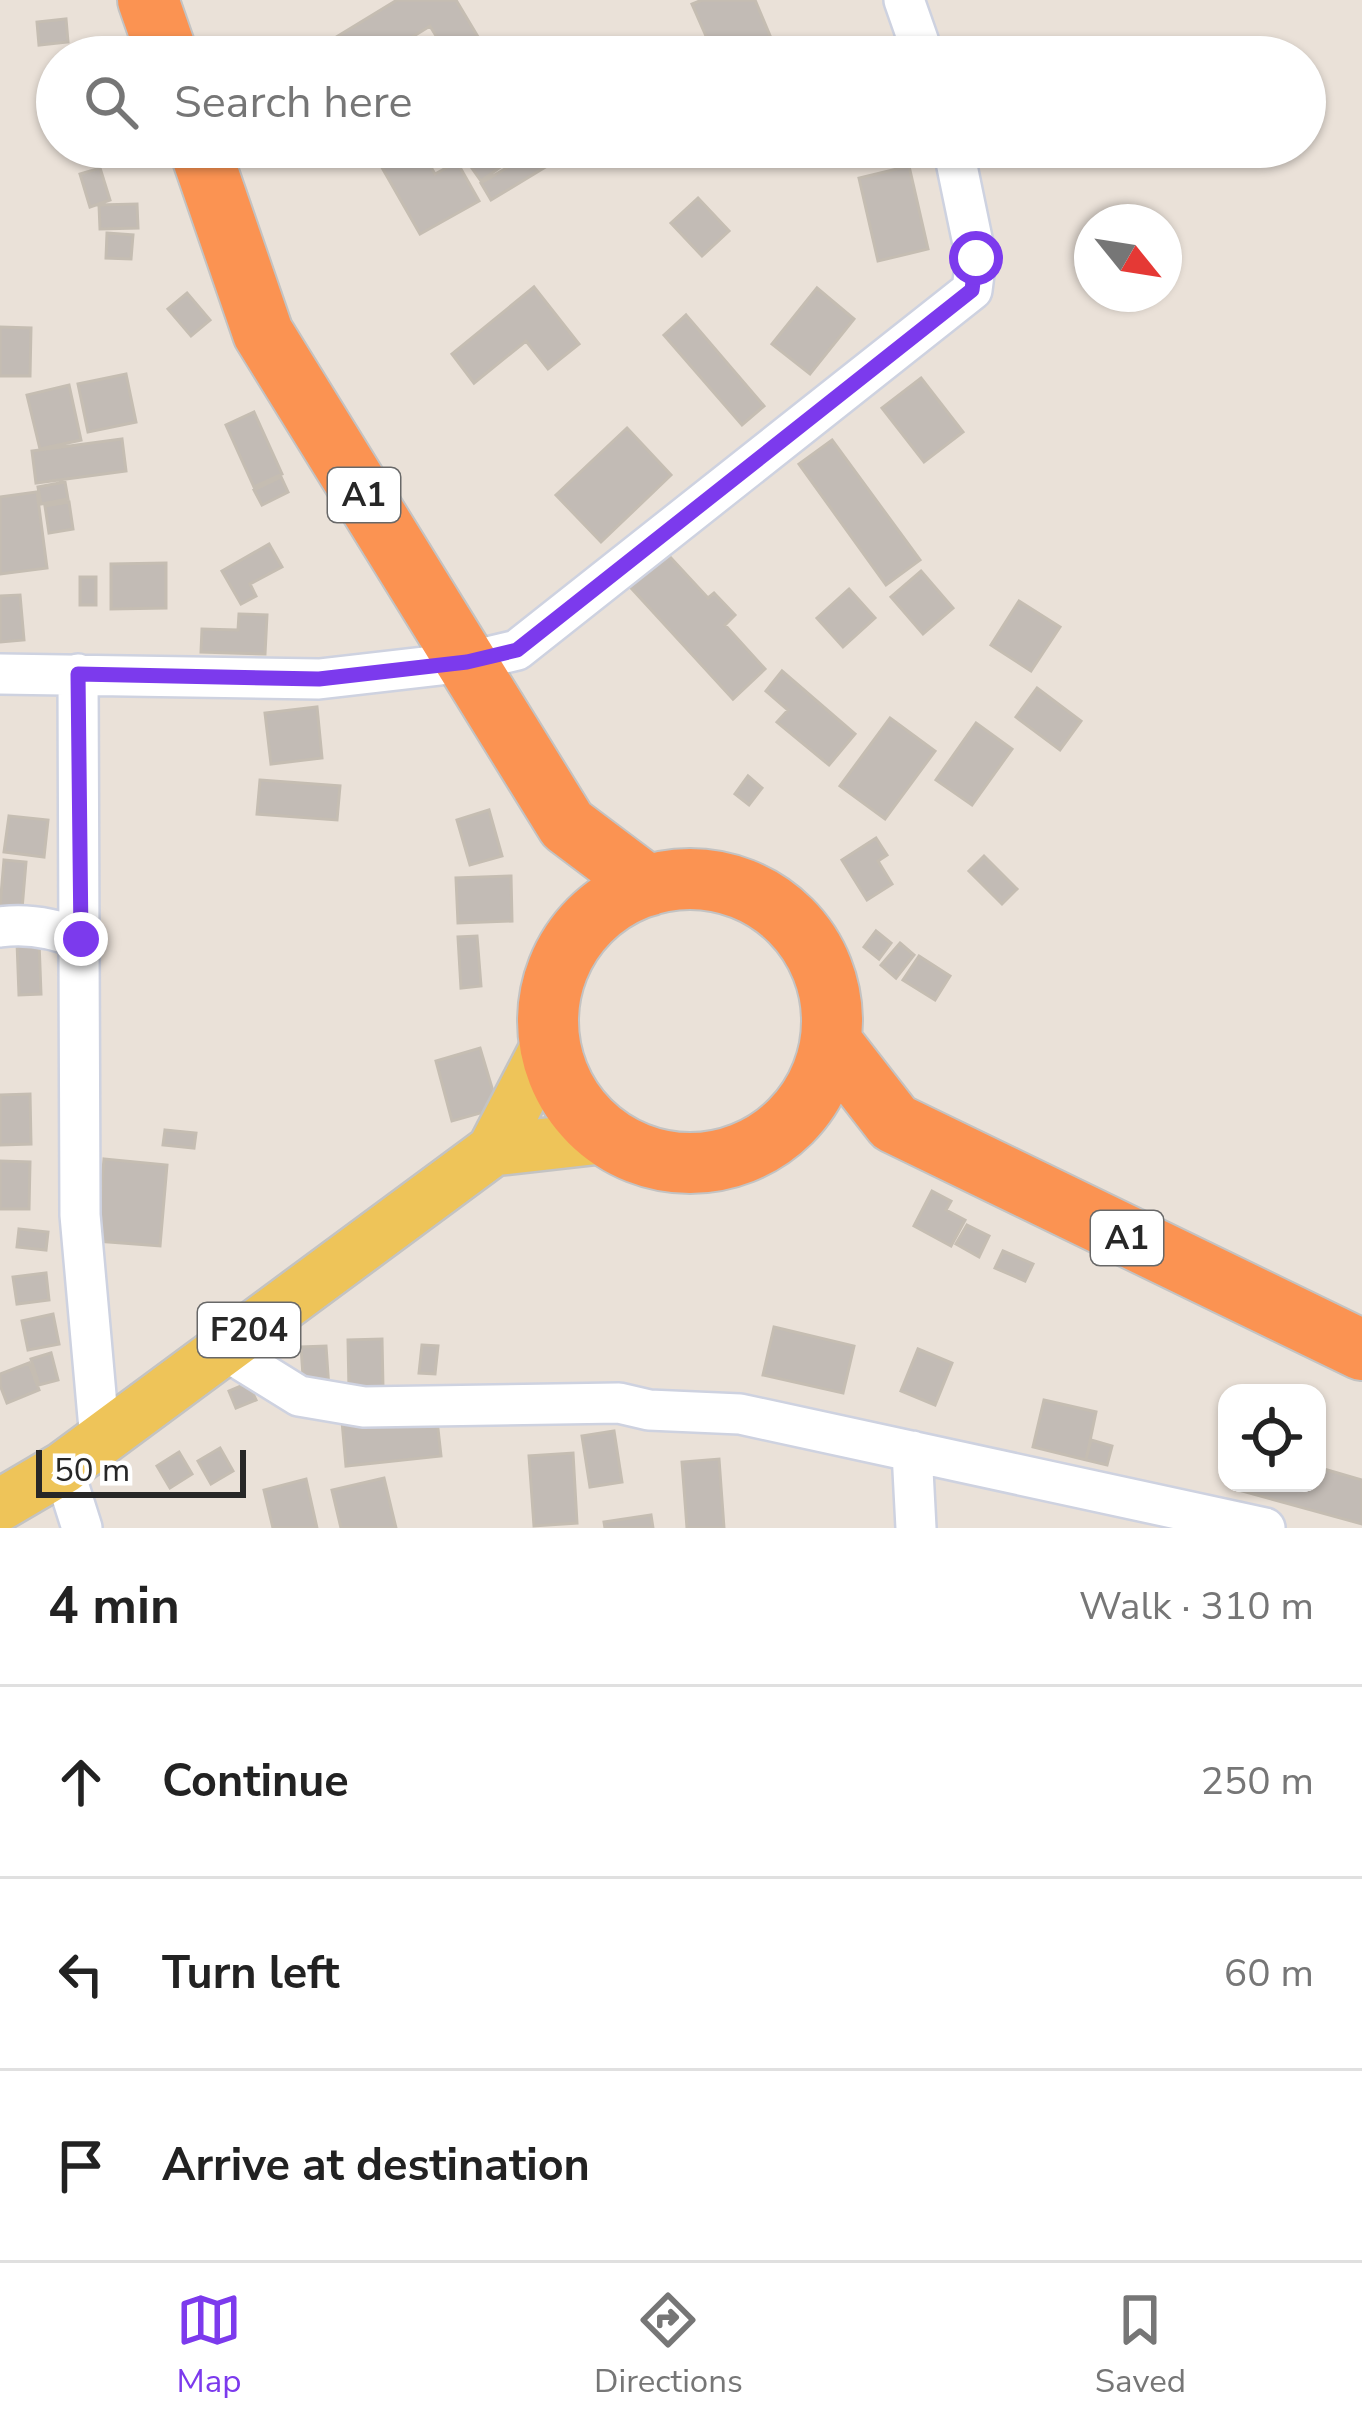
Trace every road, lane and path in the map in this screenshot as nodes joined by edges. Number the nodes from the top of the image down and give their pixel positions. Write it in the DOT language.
graph roads {
  1 [pos="148,0"];
  2 [pos="904,0"];
  3 [pos="161,36"];
  4 [pos="917,36"];
  5 [pos="206,168"];
  6 [pos="957,168"];
  7 [pos="467,662"];
  8 [pos="0,674"];
  9 [pos="78,674"];
  10 [pos="567,825"];
  11 [pos="648,886"];
  12 [pos="0,927"];
  13 [pos="583,929"];
  14 [pos="81,939"];
  15 [pos="831,1042"];
  16 [pos="546,1048"];
  17 [pos="894,1123"];
  18 [pos="779,1131"];
  19 [pos="609,1137"];
  20 [pos="493,1150"];
  21 [pos="223,1349"];
  22 [pos="1362,1350"];
  23 [pos="912,1451"];
  24 [pos="82,1454"];
  25 [pos="0,1504"];
  26 [pos="82,1528"];
  27 [pos="916,1528"];
  28 [pos="1265,1528"];
  1 -- 3 [label="highway"];
  2 -- 4 [label="street"];
  5 -- 7 [label="highway, A1"];
  6 -- 7 [label="street"];
  7 -- 9 [label="street"];
  7 -- 10 [label="highway, A1"];
  8 -- 9 [label="street"];
  9 -- 14 [label="street"];
  10 -- 11 [label="highway, A1"];
  10 -- 13 [label="highway, A1"];
  11 -- 13 [label="highway"];
  11 -- 15 [label="highway"];
  12 -- 14 [label="street"];
  13 -- 16 [label="highway"];
  14 -- 24 [label="street"];
  15 -- 17 [label="highway, A1"];
  15 -- 18 [label="highway"];
  16 -- 19 [label="highway"];
  16 -- 20 [label="main road, F204"];
  17 -- 18 [label="highway, A1"];
  17 -- 22 [label="highway, A1"];
  18 -- 19 [label="highway"];
  19 -- 20 [label="main road, F204"];
  20 -- 21 [label="main road, F204"];
  21 -- 23 [label="street"];
  21 -- 24 [label="main road, F204"];
  23 -- 27 [label="street"];
  23 -- 28 [label="street"];
  24 -- 25 [label="main road, F204"];
  24 -- 26 [label="street"];
}
